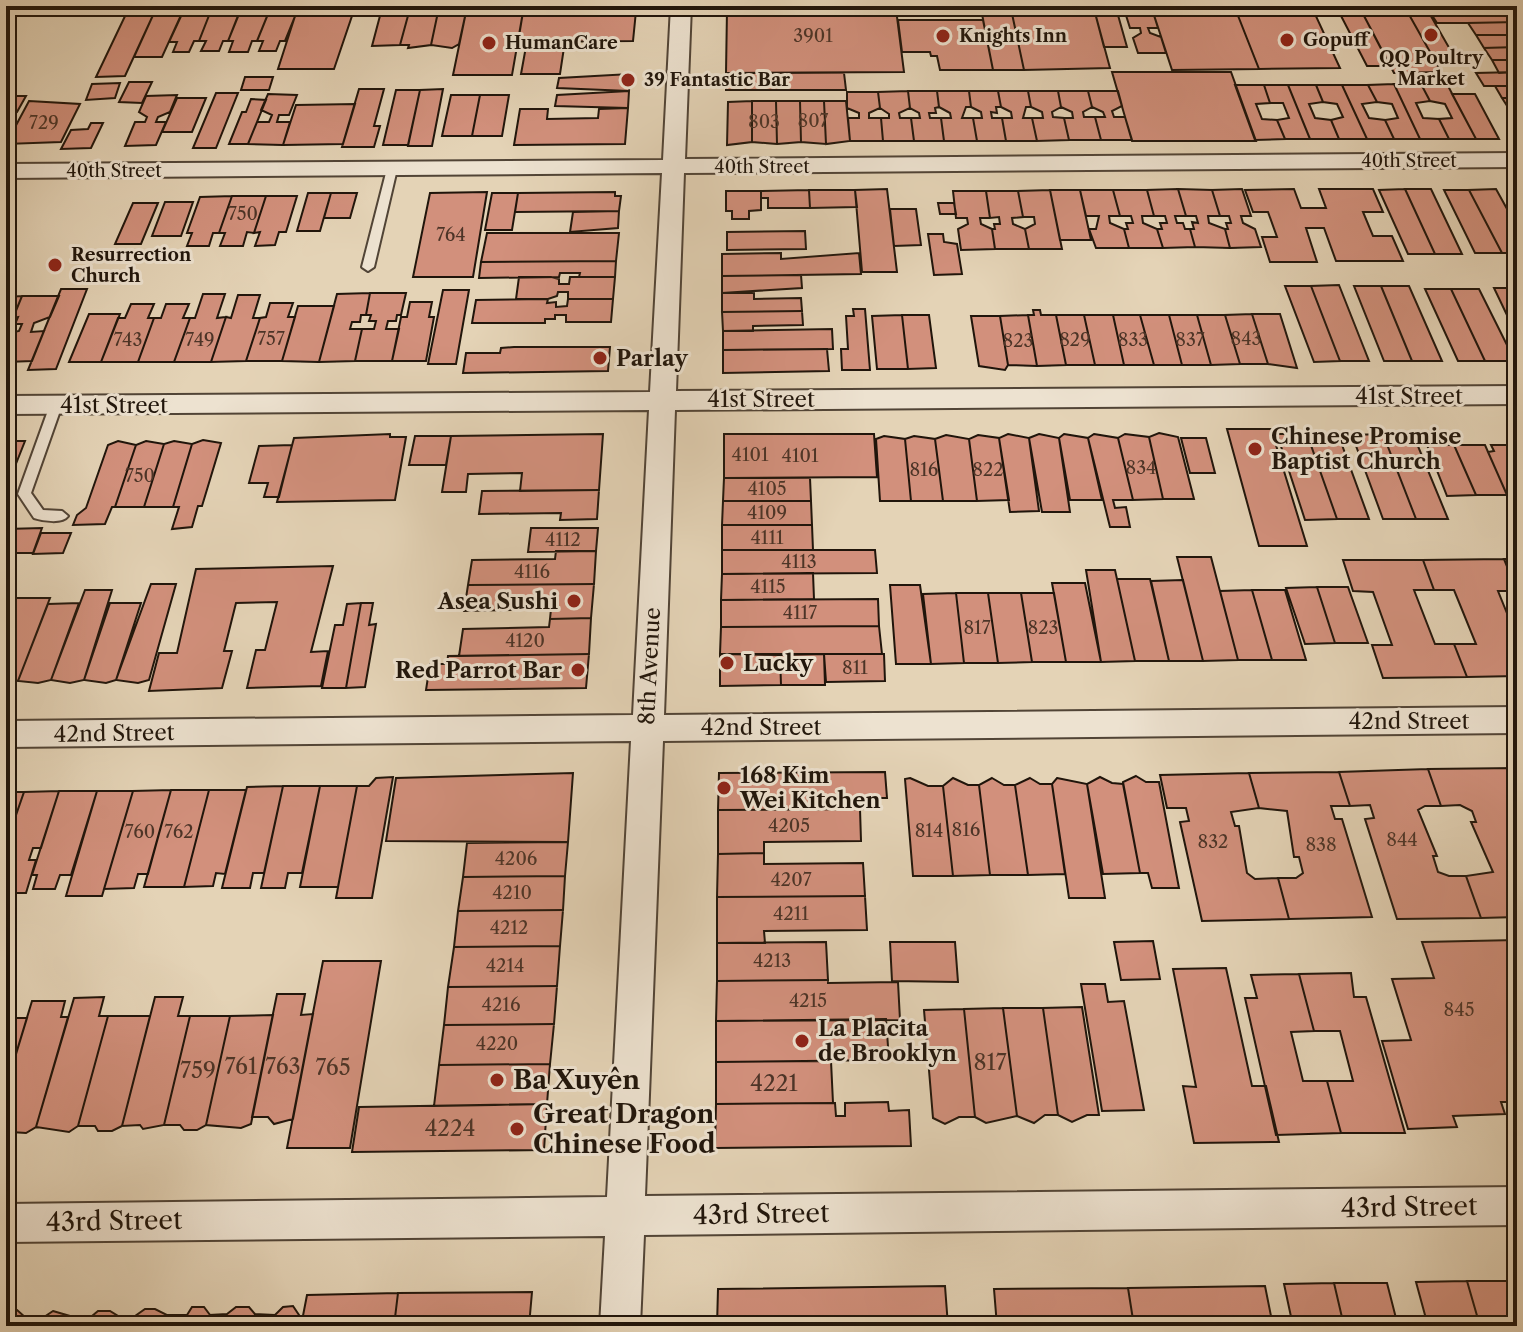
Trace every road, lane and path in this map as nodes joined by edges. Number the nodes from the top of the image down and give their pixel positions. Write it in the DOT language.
graph roads {
  1 [pos="681,6"];
  2 [pos="1517,160"];
  3 [pos="672,167"];
  4 [pos="392,169"];
  5 [pos="6,171"];
  6 [pos="368,267"];
  7 [pos="1517,395"];
  8 [pos="663,400"];
  9 [pos="6,405"];
  10 [pos="56,405"];
  11 [pos="62,516"];
  12 [pos="1517,720"];
  13 [pos="646,728"];
  14 [pos="6,734"];
  15 [pos="1517,1206"];
  16 [pos="625,1215"];
  17 [pos="6,1223"];
  18 [pos="620,1326"];
  1 -- 3 [label="street, 8th Avenue"];
  2 -- 3 [label="street, 40th Street"];
  3 -- 4 [label="street, 40th Street"];
  3 -- 8 [label="street, 8th Avenue"];
  4 -- 5 [label="street, 40th Street"];
  4 -- 6 [label="lane"];
  7 -- 8 [label="street, 41st Street"];
  8 -- 10 [label="street, 41st Street"];
  8 -- 13 [label="street, 8th Avenue"];
  9 -- 10 [label="street, 41st Street"];
  10 -- 11 [label="lane"];
  12 -- 13 [label="street, 42nd Street"];
  13 -- 14 [label="street, 42nd Street"];
  13 -- 16 [label="street, 8th Avenue"];
  15 -- 16 [label="street, 43rd Street"];
  16 -- 17 [label="street, 43rd Street"];
  16 -- 18 [label="street, 8th Avenue"];
}
